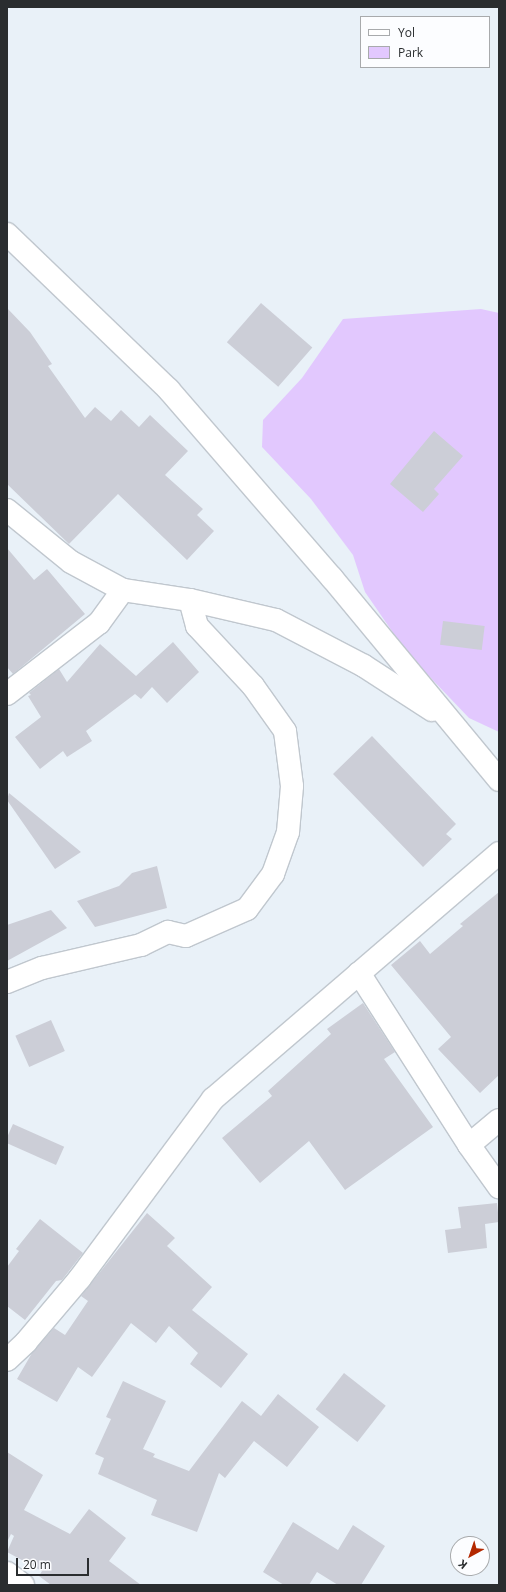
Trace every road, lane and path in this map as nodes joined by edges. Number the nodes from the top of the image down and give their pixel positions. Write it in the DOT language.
graph roads {
  1 [pos="7,234"];
  2 [pos="7,510"];
  3 [pos="123,590"];
  4 [pos="190,600"];
  5 [pos="7,694"];
  6 [pos="450,722"];
  7 [pos="499,780"];
  8 [pos="499,852"];
  9 [pos="359,973"];
  10 [pos="7,982"];
  11 [pos="499,1120"];
  12 [pos="469,1145"];
  13 [pos="499,1187"];
  14 [pos="7,1360"];
  15 [pos="7,1573"];
  16 [pos="23,1585"];
  1 -- 6 [label="street"];
  2 -- 3 [label="street"];
  3 -- 4 [label="street"];
  3 -- 5 [label="street"];
  4 -- 6 [label="street"];
  4 -- 10 [label="street"];
  6 -- 7 [label="street"];
  8 -- 9 [label="street"];
  9 -- 12 [label="street"];
  9 -- 14 [label="street"];
  11 -- 12 [label="street"];
  12 -- 13 [label="street"];
  15 -- 16 [label="street"];
}
